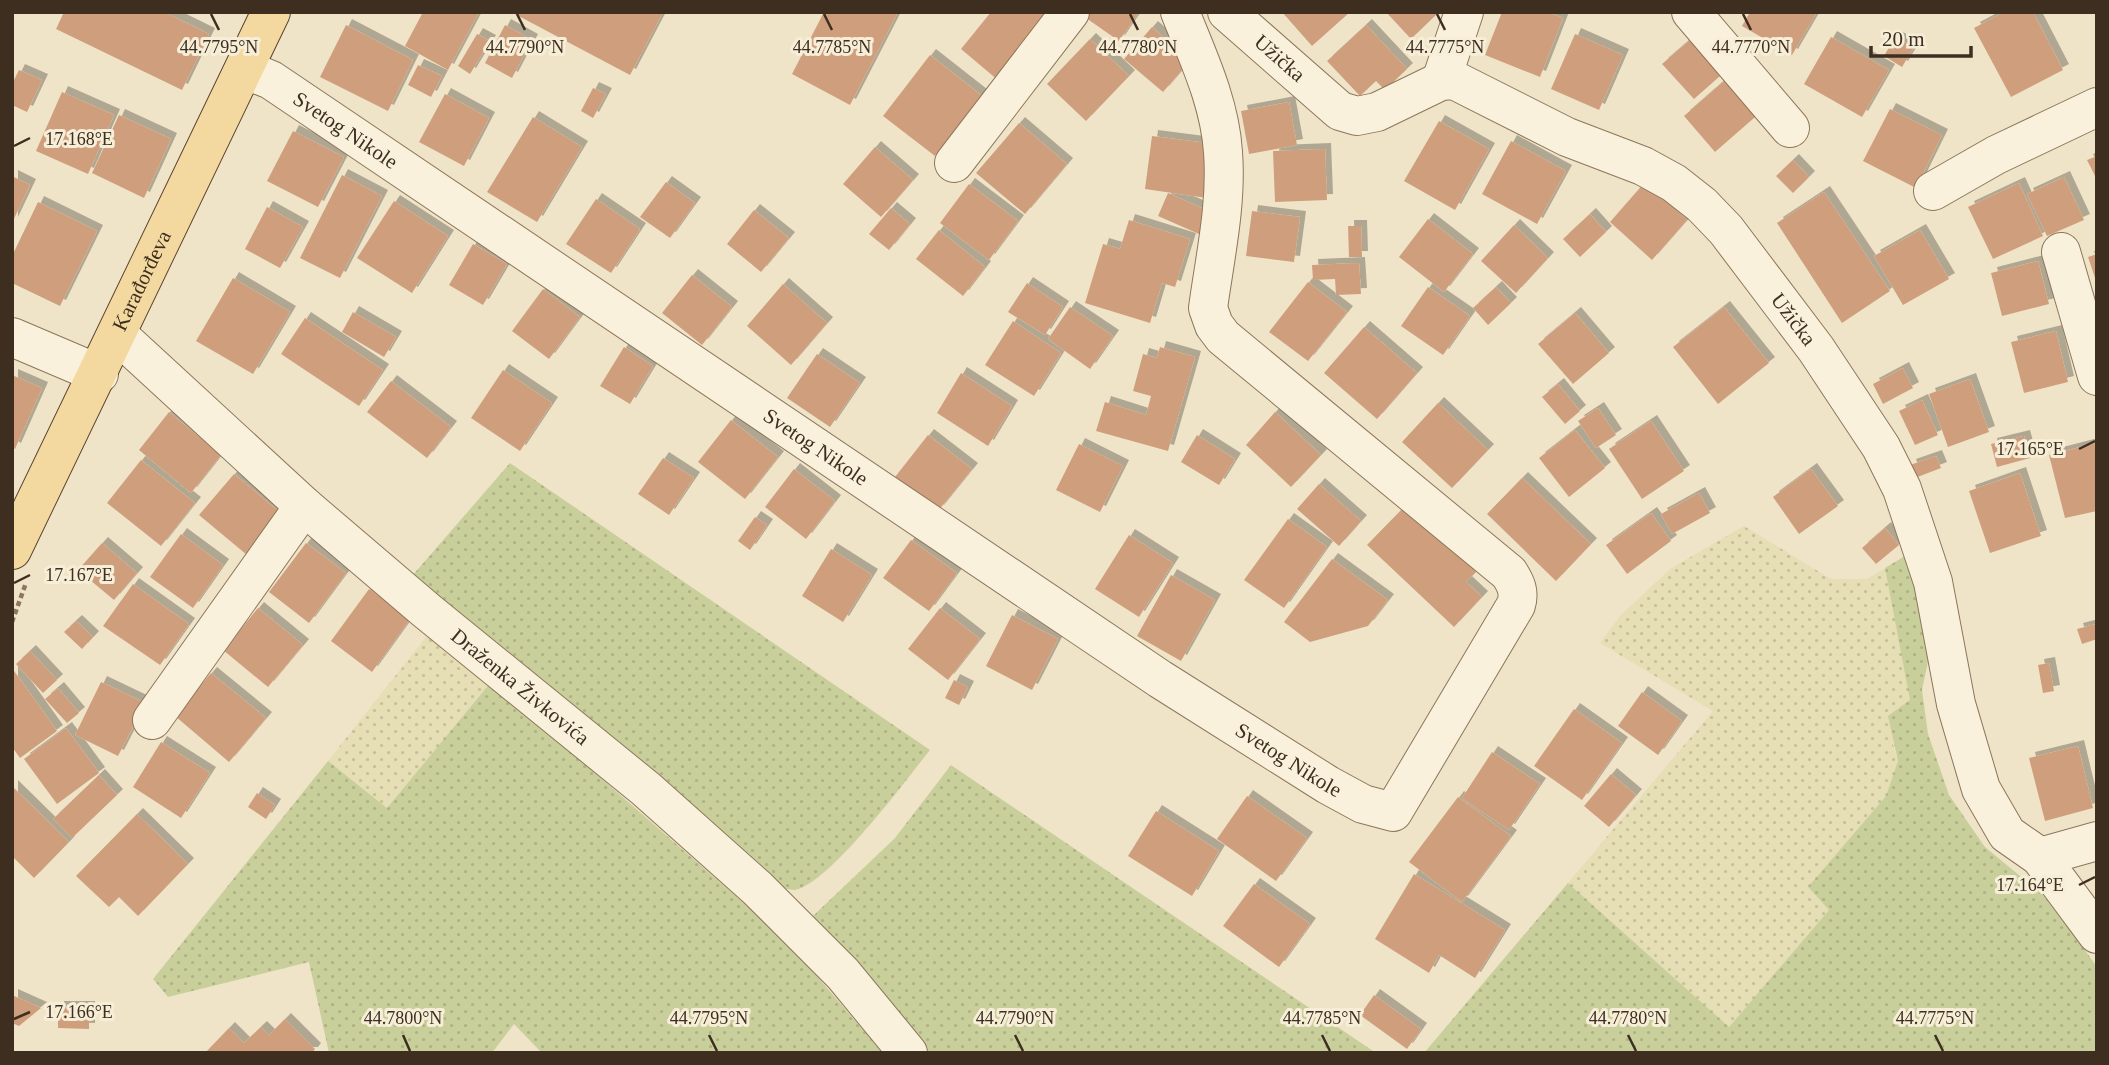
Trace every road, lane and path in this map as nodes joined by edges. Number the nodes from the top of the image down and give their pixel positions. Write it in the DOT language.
graph roads {
  1 [pos="271,12"];
  2 [pos="1070,12"];
  3 [pos="1180,12"];
  4 [pos="1227,12"];
  5 [pos="1464,12"];
  6 [pos="1690,12"];
  7 [pos="244,69"];
  8 [pos="1441,81"];
  9 [pos="2097,107"];
  10 [pos="1790,128"];
  11 [pos="954,163"];
  12 [pos="1933,191"];
  13 [pos="2061,252"];
  14 [pos="117,334"];
  15 [pos="12,337"];
  16 [pos="99,374"];
  17 [pos="2097,376"];
  18 [pos="304,506"];
  19 [pos="12,550"];
  20 [pos="152,720"];
  21 [pos="2097,841"];
  22 [pos="2040,857"];
  23 [pos="2097,934"];
  24 [pos="908,1053"];
  1 -- 7 [label="main road, Karađorđeva"];
  2 -- 11 [label="street"];
  3 -- 7 [label="street, Svetog Nikole"];
  4 -- 8 [label="street, Užička"];
  5 -- 8 [label="street"];
  6 -- 10 [label="street"];
  7 -- 14 [label="main road, Karađorđeva"];
  8 -- 22 [label="street, Užička"];
  9 -- 12 [label="street"];
  13 -- 17 [label="street"];
  14 -- 16 [label="main road, Karađorđeva"];
  14 -- 18 [label="street, Draženka Živkovića"];
  15 -- 16 [label="street"];
  16 -- 19 [label="main road, Karađorđeva"];
  18 -- 20 [label="street"];
  18 -- 24 [label="street, Draženka Živkovića"];
  21 -- 22 [label="street"];
  22 -- 23 [label="street, Užička"];
}
